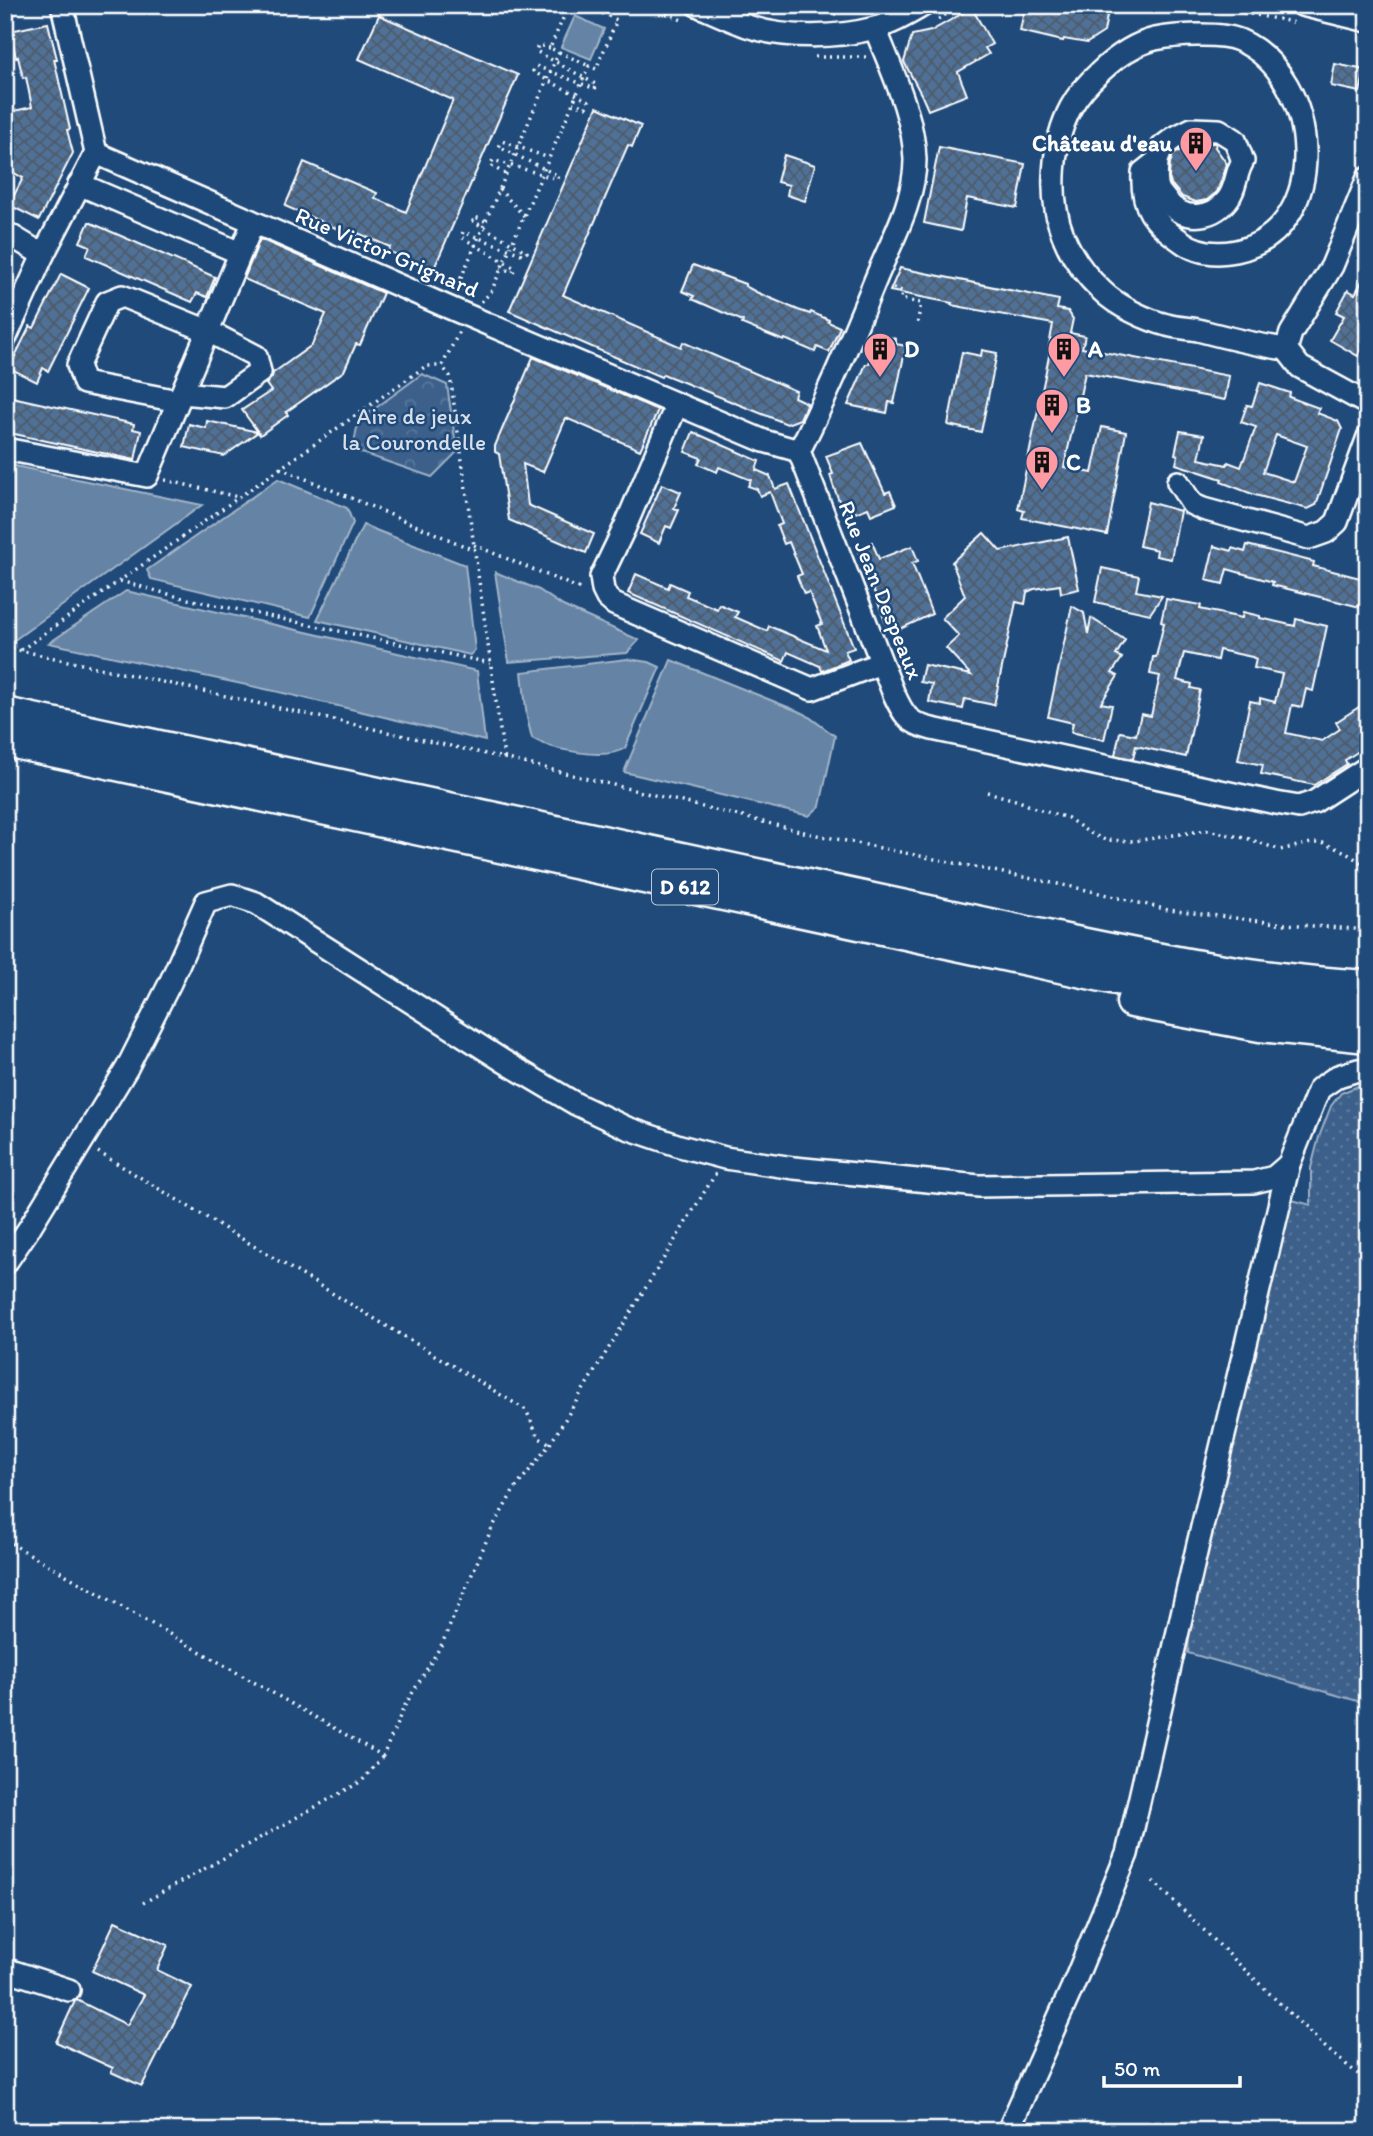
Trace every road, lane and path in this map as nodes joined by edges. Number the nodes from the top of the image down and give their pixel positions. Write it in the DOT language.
graph roads {
  1 [pos="62,5"];
  2 [pos="569,5"];
  3 [pos="584,5"];
  4 [pos="598,5"];
  5 [pos="697,5"];
  6 [pos="924,5"];
  7 [pos="1202,5"];
  8 [pos="595,10"];
  9 [pos="846,11"];
  10 [pos="834,14"];
  11 [pos="1298,14"];
  12 [pos="1368,21"];
  13 [pos="875,29"];
  14 [pos="550,48"];
  15 [pos="559,52"];
  16 [pos="555,61"];
  17 [pos="589,66"];
  18 [pos="550,73"];
  19 [pos="547,80"];
  20 [pos="583,81"];
  21 [pos="577,95"];
  22 [pos="573,103"];
  23 [pos="518,146"];
  24 [pos="96,153"];
  25 [pos="514,155"];
  26 [pos="549,158"];
  27 [pos="1157,161"];
  28 [pos="510,164"];
  29 [pos="545,169"];
  30 [pos="505,175"];
  31 [pos="542,175"];
  32 [pos="1368,178"];
  33 [pos="79,184"];
  34 [pos="499,189"];
  35 [pos="524,216"];
  36 [pos="253,223"];
  37 [pos="484,224"];
  38 [pos="5,232"];
  39 [pos="478,237"];
  40 [pos="512,243"];
  41 [pos="475,245"];
  42 [pos="510,249"];
  43 [pos="240,253"];
  44 [pos="43,255"];
  45 [pos="504,261"];
  46 [pos="882,265"];
  47 [pos="501,268"];
  48 [pos="467,316"];
  49 [pos="917,326"];
  50 [pos="208,331"];
  51 [pos="5,339"];
  52 [pos="1286,349"];
  53 [pos="442,366"];
  54 [pos="180,397"];
  55 [pos="677,404"];
  56 [pos="1368,404"];
  57 [pos="1368,437"];
  58 [pos="5,449"];
  59 [pos="799,451"];
  60 [pos="280,468"];
  61 [pos="147,476"];
  62 [pos="1178,482"];
  63 [pos="239,497"];
  64 [pos="474,547"];
  65 [pos="120,581"];
  66 [pos="603,590"];
  67 [pos="5,647"];
  68 [pos="21,650"];
  69 [pos="490,663"];
  70 [pos="881,663"];
  71 [pos="5,713"];
  72 [pos="5,741"];
  73 [pos="503,758"];
  74 [pos="1368,767"];
  75 [pos="987,792"];
  76 [pos="1368,867"];
  77 [pos="846,921"];
  78 [pos="1368,930"];
  79 [pos="1368,986"];
  80 [pos="1368,1014"];
  81 [pos="1368,1037"];
  82 [pos="1368,1069"];
  83 [pos="76,1151"];
  84 [pos="725,1158"];
  85 [pos="1289,1164"];
  86 [pos="5,1264"];
  87 [pos="550,1444"];
  88 [pos="5,1540"];
  89 [pos="383,1756"];
  90 [pos="1153,1881"];
  91 [pos="143,1903"];
  92 [pos="5,1969"];
  93 [pos="69,1990"];
  94 [pos="1368,2082"];
  95 [pos="1008,2131"];
  1 -- 24 [label="street"];
  2 -- 14 [label="path"];
  3 -- 8 [label="path"];
  4 -- 8 [label="path"];
  5 -- 13 [label="street"];
  6 -- 13 [label="street"];
  7 -- 11 [label="path"];
  8 -- 17 [label="path"];
  9 -- 10 [label="path"];
  11 -- 12 [label="street"];
  13 -- 46 [label="street"];
  14 -- 15 [label="path"];
  14 -- 16 [label="path"];
  15 -- 16 [label="path"];
  15 -- 17 [label="path"];
  16 -- 18 [label="path"];
  16 -- 20 [label="path"];
  17 -- 20 [label="path"];
  18 -- 19 [label="path"];
  18 -- 19 [label="path"];
  18 -- 20 [label="path"];
  19 -- 21 [label="path"];
  19 -- 23 [label="path"];
  20 -- 21 [label="path"];
  21 -- 22 [label="path"];
  21 -- 22 [label="path"];
  22 -- 26 [label="path"];
  23 -- 25 [label="path"];
  23 -- 25 [label="path"];
  23 -- 26 [label="path"];
  24 -- 33 [label="street"];
  24 -- 36 [label="street, Rue Victor Grignard"];
  25 -- 28 [label="path"];
  25 -- 29 [label="path"];
  26 -- 29 [label="path"];
  27 -- 27 [label="street"];
  27 -- 52 [label="street"];
  28 -- 30 [label="path"];
  28 -- 30 [label="path"];
  28 -- 31 [label="path"];
  29 -- 31 [label="path"];
  29 -- 31 [label="path"];
  30 -- 34 [label="path"];
  31 -- 35 [label="path"];
  32 -- 52 [label="street"];
  33 -- 43 [label="street"];
  33 -- 44 [label="street"];
  34 -- 35 [label="path"];
  34 -- 37 [label="path"];
  35 -- 40 [label="path"];
  36 -- 43 [label="street"];
  36 -- 48 [label="street, Rue Victor Grignard"];
  37 -- 39 [label="path"];
  37 -- 40 [label="path"];
  38 -- 44 [label="street"];
  39 -- 41 [label="path"];
  39 -- 41 [label="path"];
  39 -- 42 [label="path"];
  40 -- 42 [label="path"];
  40 -- 42 [label="path"];
  41 -- 45 [label="path"];
  41 -- 48 [label="path"];
  42 -- 45 [label="path"];
  43 -- 50 [label="street"];
  44 -- 51 [label="street"];
  45 -- 47 [label="path"];
  45 -- 47 [label="path"];
  46 -- 49 [label="path"];
  46 -- 59 [label="street"];
  47 -- 48 [label="path"];
  48 -- 53 [label="path"];
  48 -- 55 [label="street, Rue Victor Grignard"];
  50 -- 54 [label="street"];
  50 -- 54 [label="street"];
  50 -- 54 [label="street"];
  52 -- 56 [label="street"];
  53 -- 60 [label="path"];
  53 -- 64 [label="path"];
  54 -- 61 [label="street"];
  55 -- 59 [label="street, Rue Victor Grignard"];
  55 -- 66 [label="street"];
  57 -- 62 [label="street"];
  58 -- 61 [label="street"];
  59 -- 70 [label="street, Rue Jean Despeaux"];
  60 -- 63 [label="path"];
  60 -- 64 [label="path"];
  61 -- 63 [label="path"];
  63 -- 65 [label="path"];
  64 -- 66 [label="path"];
  64 -- 69 [label="path"];
  65 -- 68 [label="path"];
  65 -- 69 [label="path"];
  66 -- 70 [label="street"];
  67 -- 68 [label="path"];
  68 -- 73 [label="path"];
  69 -- 73 [label="path"];
  70 -- 74 [label="street, Rue Jean Despeaux"];
  71 -- 79 [label="highway, D 612"];
  72 -- 77 [label="highway, D 612"];
  73 -- 78 [label="path"];
  75 -- 76 [label="path"];
  77 -- 80 [label="highway, D 612"];
  77 -- 81 [label="highway"];
  82 -- 85 [label="street"];
  83 -- 84 [label="street"];
  83 -- 86 [label="street"];
  83 -- 87 [label="path"];
  84 -- 85 [label="street"];
  84 -- 87 [label="path"];
  85 -- 95 [label="street"];
  87 -- 89 [label="path"];
  88 -- 89 [label="path"];
  89 -- 91 [label="path"];
  90 -- 94 [label="path"];
  92 -- 93 [label="street"];
}
